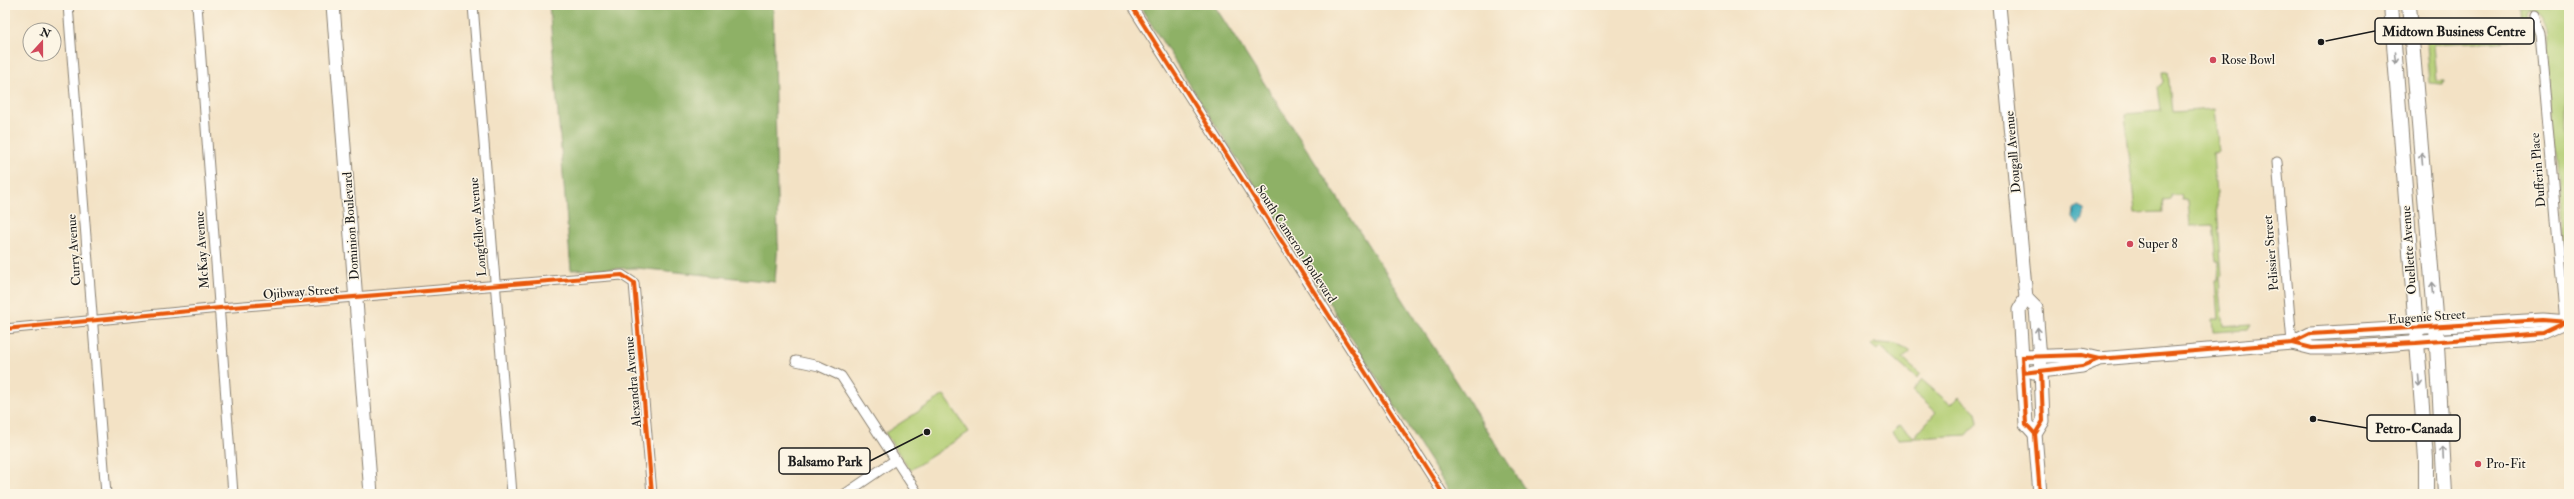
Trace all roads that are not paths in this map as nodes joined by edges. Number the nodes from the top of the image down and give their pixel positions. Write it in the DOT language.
graph roads {
  1 [pos="68,5"];
  2 [pos="197,5"];
  3 [pos="333,5"];
  4 [pos="473,5"];
  5 [pos="1131,5"];
  6 [pos="1999,5"];
  7 [pos="2391,5"];
  8 [pos="2409,5"];
  9 [pos="2534,16"];
  10 [pos="2277,162"];
  11 [pos="622,275"];
  12 [pos="496,287"];
  13 [pos="356,298"];
  14 [pos="2026,298"];
  15 [pos="220,308"];
  16 [pos="92,320"];
  17 [pos="2567,322"];
  18 [pos="2436,327"];
  19 [pos="2415,328"];
  20 [pos="5,329"];
  21 [pos="2437,341"];
  22 [pos="2292,343"];
  23 [pos="2416,343"];
  24 [pos="2022,357"];
  25 [pos="2040,357"];
  26 [pos="2099,359"];
  27 [pos="796,361"];
  28 [pos="2041,371"];
  29 [pos="2023,373"];
  30 [pos="2035,434"];
  31 [pos="896,460"];
  32 [pos="106,494"];
  33 [pos="233,494"];
  34 [pos="371,494"];
  35 [pos="512,494"];
  36 [pos="652,494"];
  37 [pos="845,494"];
  38 [pos="918,494"];
  39 [pos="1443,494"];
  40 [pos="2040,494"];
  41 [pos="2426,494"];
  42 [pos="2445,494"];
  1 -- 16 [label="street, Curry Avenue"];
  2 -- 15 [label="street, McKay Avenue"];
  3 -- 13 [label="street, Dominion Boulevard"];
  4 -- 12 [label="street, Longfellow Avenue"];
  5 -- 39 [label="street, South Cameron Boulevard"];
  6 -- 14 [label="street, Dougall Avenue"];
  7 -- 19 [label="main road, Ouellette Avenue, one-way"];
  18 -- 8 [label="main road, Ouellette Avenue, one-way"];
  9 -- 17 [label="street, Dufferin Place"];
  10 -- 22 [label="street, Pelissier Street"];
  11 -- 12 [label="street, Ojibway Street"];
  11 -- 36 [label="street, Alexandra Avenue"];
  12 -- 13 [label="street, Ojibway Street"];
  12 -- 35 [label="street, Longfellow Avenue"];
  13 -- 15 [label="street, Ojibway Street"];
  13 -- 34 [label="street, Dominion Boulevard"];
  14 -- 24 [label="street, Dougall Avenue"];
  25 -- 14 [label="street, Dougall Avenue, one-way"];
  15 -- 16 [label="street, Ojibway Street"];
  15 -- 33 [label="street, McKay Avenue"];
  16 -- 20 [label="street, Ojibway Street"];
  16 -- 32 [label="street, Curry Avenue"];
  17 -- 18 [label="street, Eugenie Street"];
  17 -- 21 [label="street, Eugenie Street"];
  18 -- 19 [label="street, Eugenie Street"];
  18 -- 21 [label="main road, Ouellette Avenue"];
  19 -- 22 [label="street, Eugenie Street"];
  19 -- 23 [label="main road, Ouellette Avenue"];
  21 -- 23 [label="street, Eugenie Street"];
  42 -- 21 [label="main road, Ouellette Avenue, one-way"];
  22 -- 23 [label="street, Eugenie Street"];
  22 -- 26 [label="street, Eugenie Street"];
  23 -- 41 [label="main road, Ouellette Avenue, one-way"];
  24 -- 25 [label="street, Eugenie Street"];
  24 -- 29 [label="street, Dougall Avenue"];
  25 -- 26 [label="street, Eugenie Street"];
  25 -- 28 [label="street, Dougall Avenue"];
  26 -- 28 [label="street, Eugenie Street"];
  27 -- 31 [label="street"];
  28 -- 29 [label="street, Eugenie Street"];
  28 -- 30 [label="street, Dougall Avenue"];
  29 -- 30 [label="street, Dougall Avenue"];
  30 -- 40 [label="street, Dougall Avenue"];
  31 -- 37 [label="street"];
  31 -- 38 [label="street"];
}
